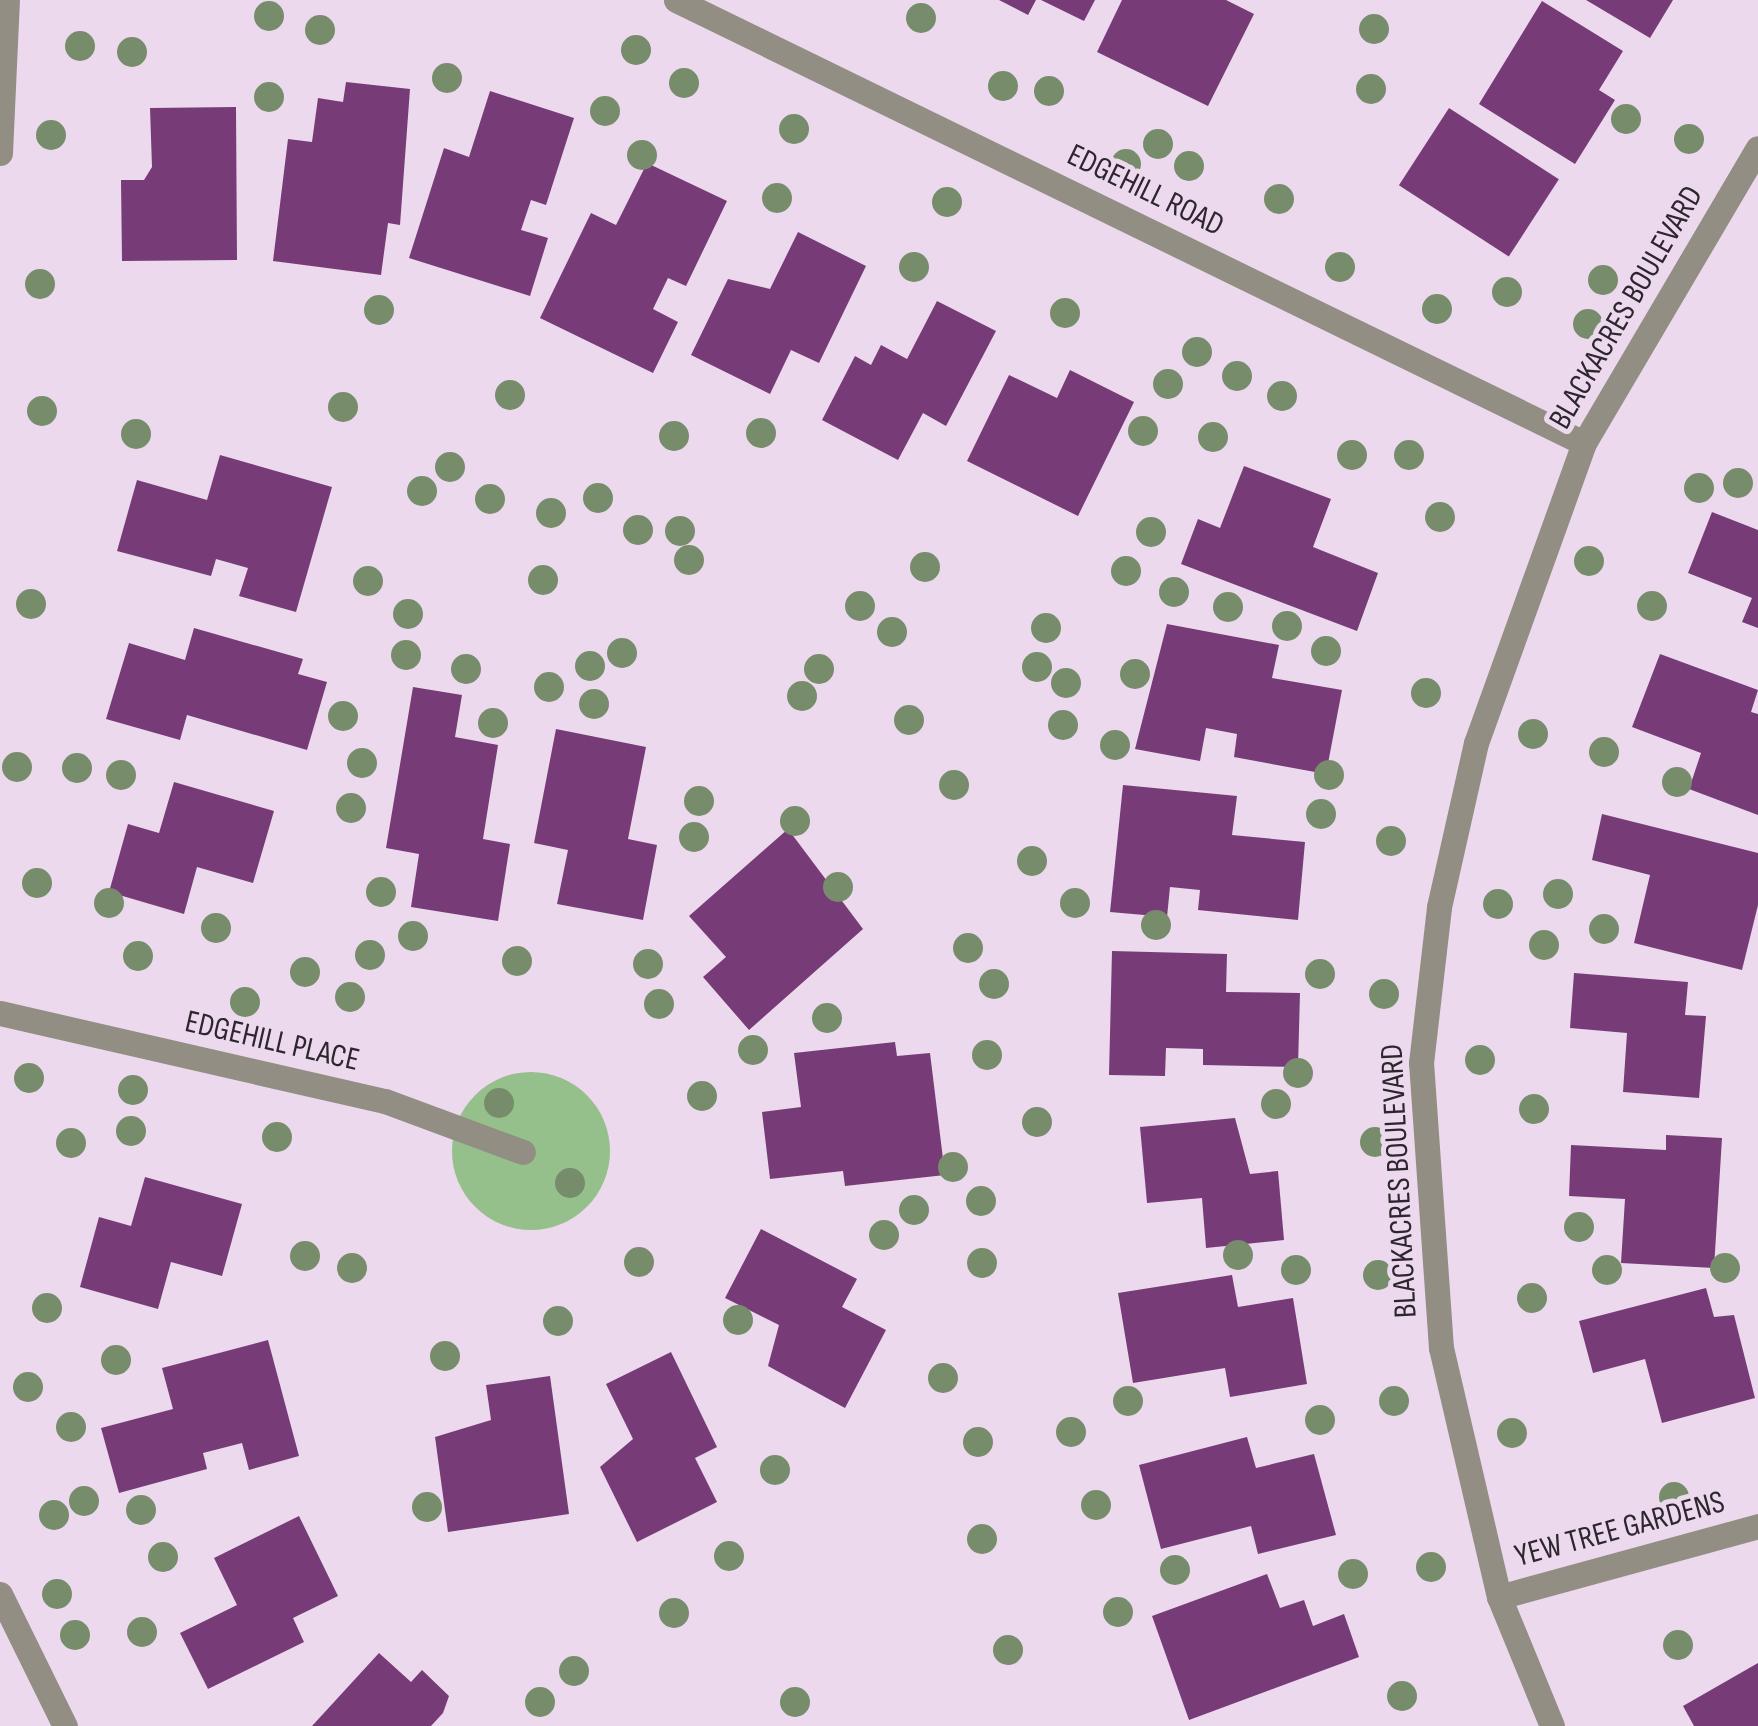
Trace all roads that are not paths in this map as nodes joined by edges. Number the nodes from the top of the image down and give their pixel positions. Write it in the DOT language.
graph roads {
  1 [pos="7,0"];
  2 [pos="676,0"];
  3 [pos="1758,148"];
  4 [pos="0,154"];
  5 [pos="1584,443"];
  6 [pos="0,1013"];
  7 [pos="523,1152"];
  8 [pos="1758,1526"];
  9 [pos="0,1594"];
  10 [pos="1499,1597"];
  11 [pos="65,1726"];
  12 [pos="1552,1726"];
  1 -- 4 [label="street"];
  2 -- 5 [label="street, EDGEHILL ROAD"];
  3 -- 5 [label="street, BLACKACRES BOULEVARD"];
  5 -- 10 [label="street, BLACKACRES BOULEVARD"];
  6 -- 7 [label="street, EDGEHILL PLACE"];
  8 -- 10 [label="street, YEW TREE GARDENS"];
  9 -- 11 [label="street"];
  10 -- 12 [label="street, BLACKACRES BOULEVARD"];
}
